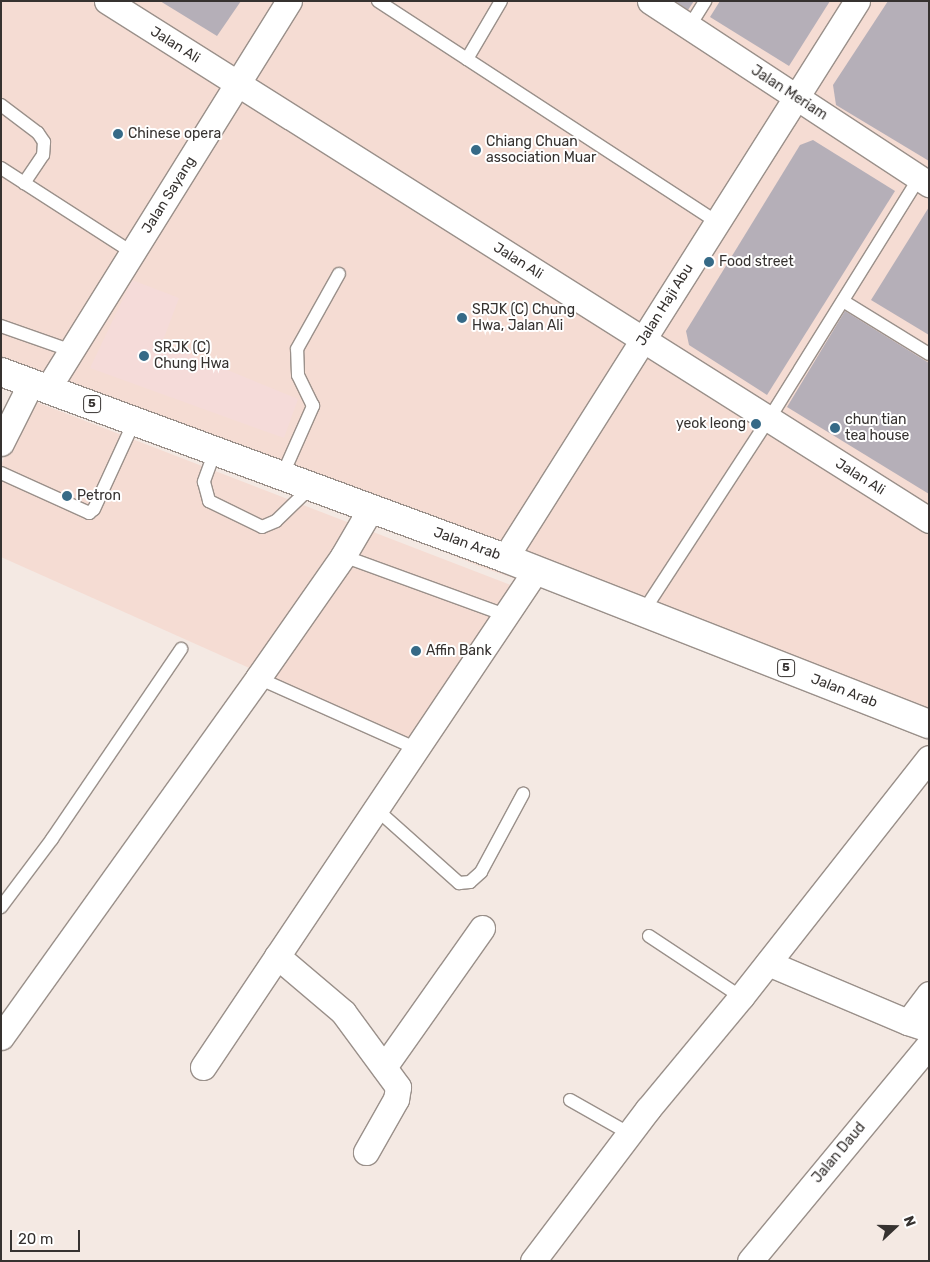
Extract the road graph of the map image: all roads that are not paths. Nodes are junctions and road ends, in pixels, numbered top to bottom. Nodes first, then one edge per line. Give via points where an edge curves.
1 (107, 1) edge
2 (289, 1) edge
3 (378, 1) edge
4 (501, 1) edge
5 (650, 1) edge
6 (705, 1) edge
7 (857, 1) edge
8 (689, 27) junction
9 (467, 59) junction
10 (238, 84) junction
11 (796, 97) junction
12 (1, 105) edge
13 (1, 168) edge
14 (924, 181) edge
15 (24, 183) junction
16 (717, 222) junction
17 (133, 253) junction
18 (339, 274) dead end
19 (843, 301) junction
20 (1, 326) edge
21 (643, 339) junction
22 (72, 351) junction
23 (929, 354) edge
24 (1, 372) edge
25 (40, 386) junction
26 (769, 419) junction
27 (135, 420) junction
28 (1, 443) edge
29 (215, 451) junction
30 (1, 473) edge
31 (282, 476) junction
32 (311, 487) junction
33 (371, 508) junction
34 (929, 520) edge
35 (343, 556) junction
36 (504, 558) junction
37 (536, 570) junction
38 (643, 612) junction
39 (505, 615) junction
40 (181, 649) dead end
41 (258, 678) junction
42 (929, 724) edge
43 (415, 748) junction
44 (929, 758) edge
45 (523, 794) dead end
46 (375, 808) junction
47 (1, 907) edge
48 (482, 928) dead end
49 (649, 936) dead end
50 (277, 956) junction
51 (768, 963) junction
52 (929, 994) edge
53 (741, 997) junction
54 (918, 1026) edge
55 (1, 1037) edge
56 (929, 1045) edge
57 (203, 1067) dead end
58 (384, 1067) junction
59 (570, 1100) dead end
60 (630, 1134) junction
61 (366, 1152) dead end
62 (533, 1261) edge
63 (750, 1261) edge

1 - 10 street, Jalan Ali
2 - 10 street, Jalan Sayang
3 - 9 lane
4 - 9 lane
5 - 8 street, Jalan Meriam
6 - 8 lane
7 - 11 street, Jalan Haji Abu
8 - 11 street, Jalan Meriam
9 - 16 lane
10 - 17 street, Jalan Sayang
10 - 21 street, Jalan Ali
11 - 14 street, Jalan Meriam
11 - 16 street, Jalan Haji Abu
12 - 15 lane via 38,133 44,142 43,155
13 - 15 lane
14 - 19 lane
15 - 17 lane
16 - 21 street, Jalan Haji Abu
17 - 22 street, Jalan Sayang
18 - 31 lane via 297,349 298,375 313,406
19 - 23 lane
19 - 26 lane
20 - 22 lane
21 - 26 street, Jalan Ali
21 - 36 street, Jalan Haji Abu
22 - 25 street, Jalan Sayang
24 - 25 main road, Jalan Arab / 5
25 - 27 main road, Jalan Arab / 5
25 - 28 street, Jalan Sayang
26 - 34 street, Jalan Ali
26 - 38 lane
27 - 29 main road, Jalan Arab / 5
27 - 30 lane via 94,509 89,513
29 - 31 main road, Jalan Arab / 5
29 - 32 lane via 204,482 208,501 262,527 276,521
31 - 32 main road, Jalan Arab / 5
32 - 33 main road, Jalan Arab / 5
33 - 35 street
33 - 36 main road, Jalan Arab / 5
35 - 39 lane
35 - 41 street
36 - 37 main road, Jalan Arab / 5
37 - 38 main road, Jalan Arab / 5
37 - 39 street
38 - 42 main road, Jalan Arab / 5
39 - 43 street
40 - 47 lane via 52,839
41 - 43 lane
41 - 55 street
43 - 46 street
44 - 51 street
45 - 46 lane via 481,872 470,882 459,883
46 - 50 street
48 - 58 street
49 - 53 lane
50 - 57 street
50 - 58 street via 343,1012
51 - 53 street
51 - 54 street
52 - 54 street
53 - 60 street
56 - 63 street, Jalan Daud
58 - 61 street via 398,1087 396,1099
59 - 60 lane
60 - 62 street

